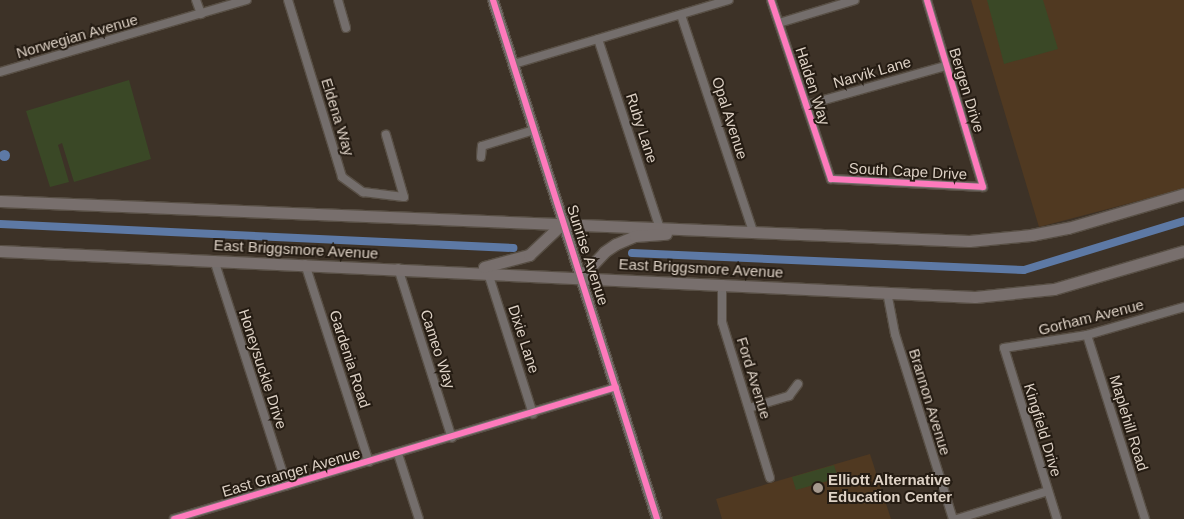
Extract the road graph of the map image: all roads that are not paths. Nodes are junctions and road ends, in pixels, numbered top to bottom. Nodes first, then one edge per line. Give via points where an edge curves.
1 (196, 0) edge
2 (247, 0) edge
3 (288, 0) edge
4 (338, 0) edge
5 (493, 0) edge
6 (729, 0) edge
7 (772, 0) edge
8 (855, 0) edge
9 (927, 0) edge
10 (201, 14) junction
11 (681, 15) junction
12 (779, 23) junction
13 (346, 28) dead end
14 (598, 39) junction
15 (514, 64) junction
16 (946, 66) junction
17 (0, 72) edge
18 (806, 104) junction
19 (534, 130) junction
20 (386, 135) dead end
21 (481, 157) dead end
22 (831, 179) joint
23 (983, 187) joint
24 (1184, 194) edge
25 (0, 200) edge
26 (564, 222) junction
27 (659, 226) junction
28 (709, 228) junction
29 (752, 231) junction
30 (0, 251) edge
31 (1184, 251) edge
32 (214, 260) junction
33 (305, 264) junction
34 (398, 268) junction
35 (445, 271) junction
36 (488, 273) junction
37 (581, 277) junction
38 (722, 284) junction
39 (887, 292) junction
40 (1184, 307) edge
41 (1087, 335) junction
42 (1004, 348) joint
43 (798, 384) dead end
44 (616, 387) junction
45 (749, 408) junction
46 (533, 414) junction
47 (452, 438) junction
48 (398, 454) junction
49 (369, 462) junction
50 (770, 478) dead end
51 (286, 486) junction
52 (1048, 491) junction
53 (174, 519) edge
54 (419, 519) edge
55 (657, 519) edge
56 (955, 519) edge
57 (1057, 519) edge
58 (1145, 519) edge

1 - 10 street
2 - 10 street, Norwegian Avenue
3 - 20 street, Eldena Way via 342,177 363,192 404,197
4 - 13 street
5 - 15 street, Sunrise Avenue
6 - 11 street
7 - 12 street, Halden Way
8 - 12 street
9 - 16 street, Bergen Drive
10 - 17 street, Norwegian Avenue
11 - 14 street
11 - 29 street, Opal Avenue
12 - 18 street, Halden Way
14 - 15 street
14 - 27 street, Ruby Lane
15 - 19 street, Sunrise Avenue
16 - 18 street, Narvik Lane
16 - 23 street, Bergen Drive
18 - 22 street, Halden Way
19 - 21 street via 482,146
19 - 26 street, Sunrise Avenue
22 - 23 street, South Cape Drive
24 - 29 main road via 1068,228 992,240
25 - 26 main road
26 - 27 main road
26 - 35 main road via 528,255 491,267 462,267
26 - 37 street, Sunrise Avenue
27 - 28 main road
28 - 29 main road
28 - 37 main road via 689,236 655,233 635,236 604,252
30 - 32 main road, East Briggsmore Avenue
31 - 39 main road, East Briggsmore Avenue via 1080,283 1028,294 975,296
32 - 33 main road, East Briggsmore Avenue
32 - 51 street, Honeysuckle Drive
33 - 34 main road, East Briggsmore Avenue
33 - 49 street, Gardenia Road
34 - 35 main road, East Briggsmore Avenue
34 - 47 street, Cameo Way
35 - 36 main road, East Briggsmore Avenue
36 - 37 main road, East Briggsmore Avenue
36 - 46 street, Dixie Lane
37 - 38 main road, East Briggsmore Avenue
37 - 44 street, Sunrise Avenue
38 - 39 main road, East Briggsmore Avenue
38 - 45 street, Ford Avenue via 722,322
39 - 56 street, Brannon Avenue via 895,334
40 - 41 street, Gorham Avenue
41 - 42 street, Gorham Avenue
41 - 58 street, Maplehill Road
42 - 52 street, Kingfield Drive
43 - 45 street via 789,396
44 - 46 street, East Granger Avenue
44 - 55 street, Sunrise Avenue
45 - 50 street, Ford Avenue
46 - 47 street, East Granger Avenue
47 - 48 street, East Granger Avenue
48 - 49 street, East Granger Avenue
48 - 54 street
49 - 51 street, East Granger Avenue
51 - 53 street, East Granger Avenue
52 - 56 street
52 - 57 street, Kingfield Drive

